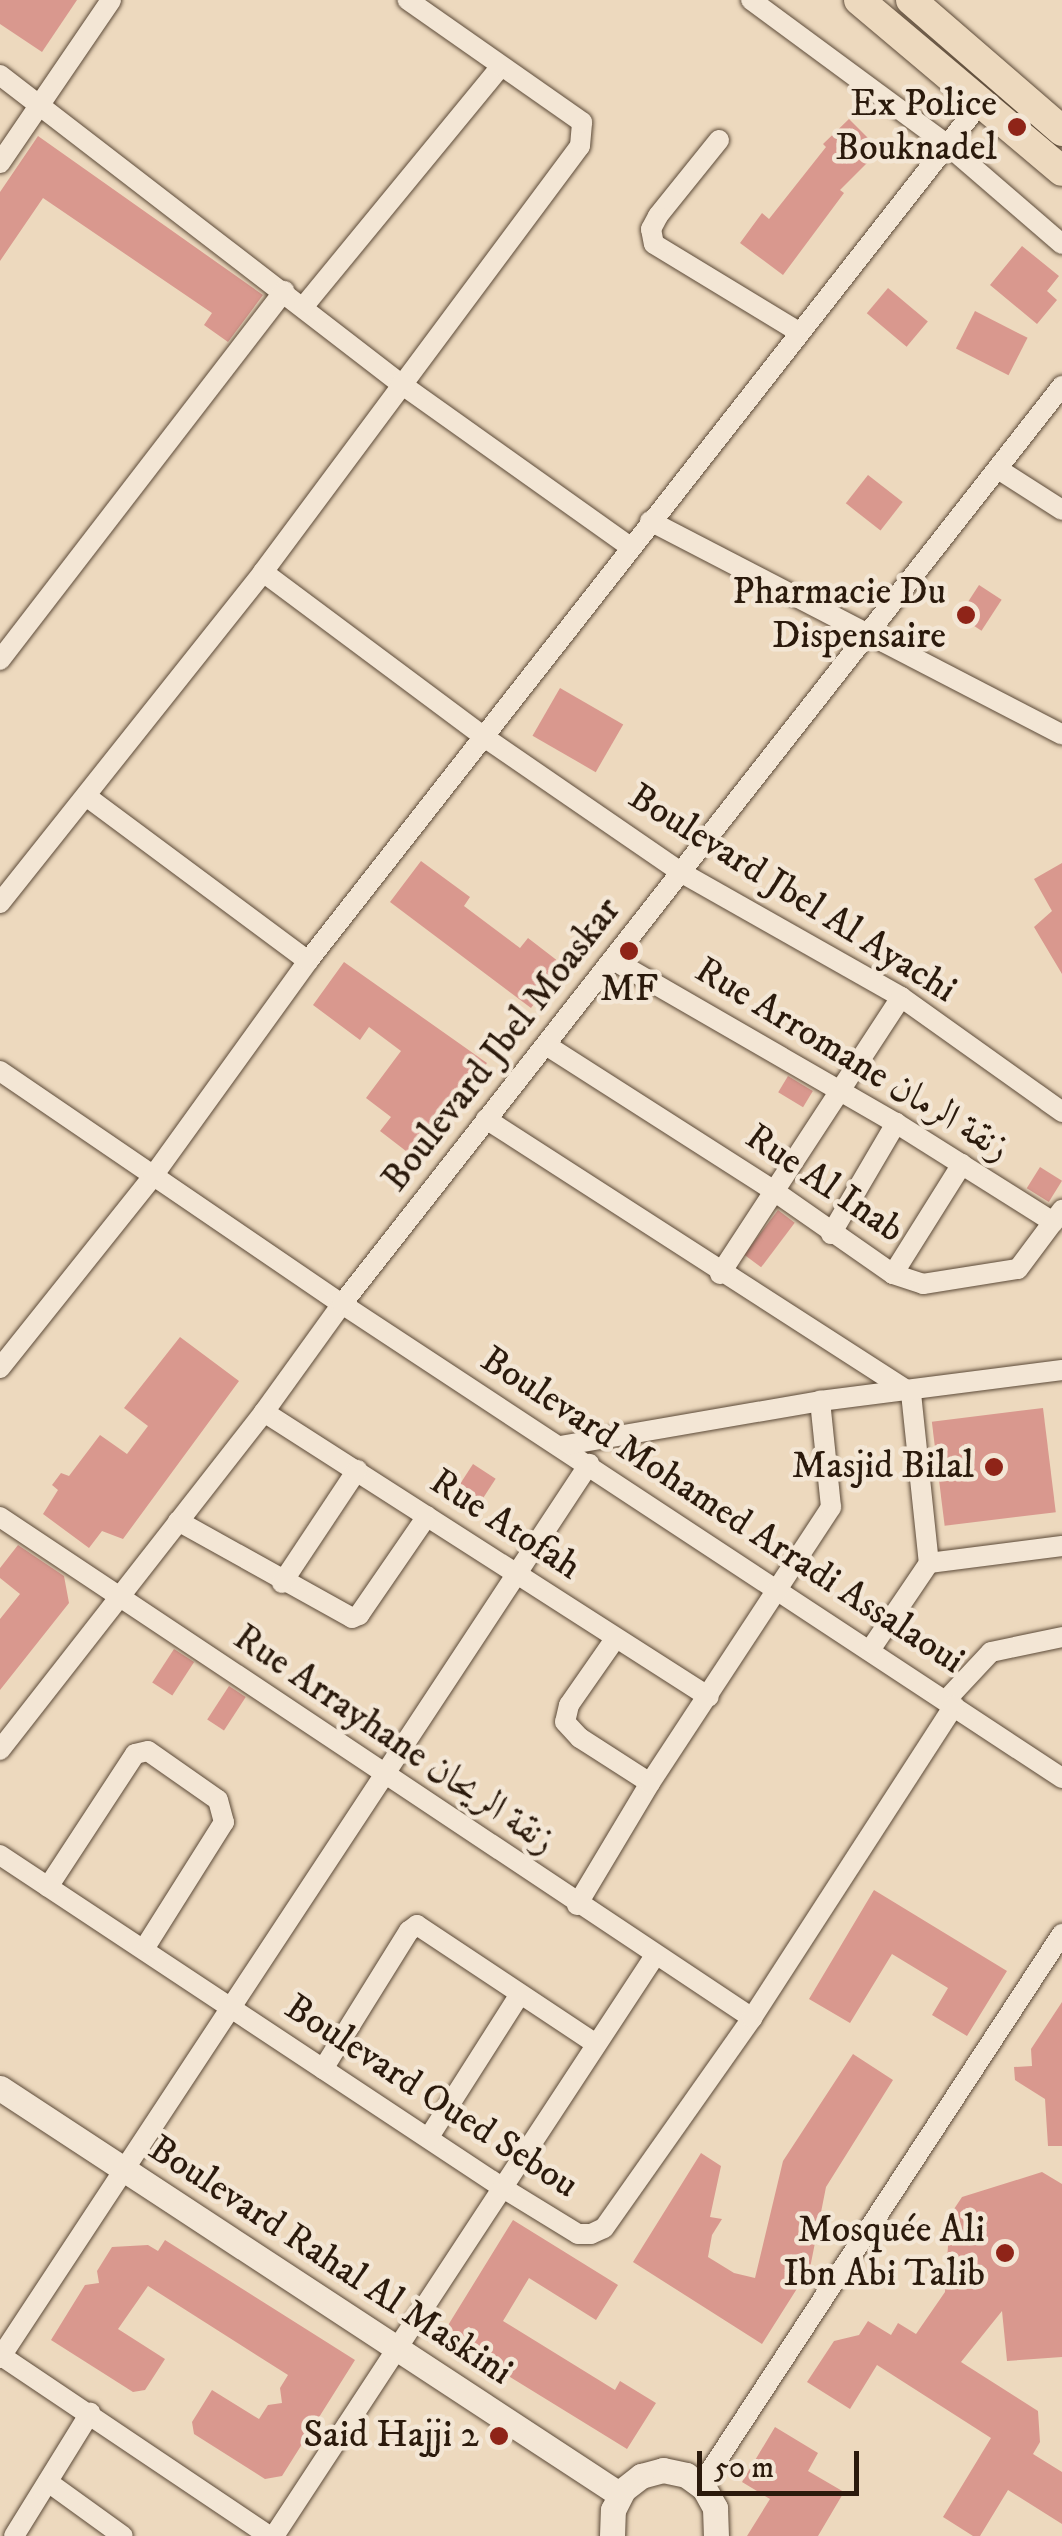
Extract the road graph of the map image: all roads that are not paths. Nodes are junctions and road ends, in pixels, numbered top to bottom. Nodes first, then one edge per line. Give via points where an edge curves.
1 (111, 0) edge
2 (408, 0) edge
3 (752, 0) edge
4 (859, 0) edge
5 (910, 0) edge
6 (500, 67) junction
7 (0, 75) edge
8 (981, 102) junction
9 (41, 105) junction
10 (1062, 131) edge
11 (719, 140) dead end
12 (946, 144) junction
13 (0, 162) edge
14 (1062, 171) edge
15 (1062, 244) edge
16 (284, 291) junction
17 (304, 306) junction
18 (799, 332) junction
19 (401, 384) junction
20 (1062, 386) edge
21 (998, 468) junction
22 (1062, 510) edge
23 (650, 522) junction
24 (630, 547) junction
25 (263, 572) junction
26 (868, 636) junction
27 (0, 660) edge
28 (1062, 735) edge
29 (484, 737) junction
30 (86, 796) junction
31 (682, 873) junction
32 (0, 903) edge
33 (308, 961) junction
34 (615, 961) junction
35 (901, 997) junction
36 (546, 1045) junction
37 (0, 1072) edge
38 (837, 1090) junction
39 (1062, 1112) edge
40 (486, 1119) junction
41 (896, 1124) junction
42 (962, 1164) junction
43 (153, 1176) junction
44 (774, 1191) junction
45 (1058, 1216) edge
46 (831, 1234) junction
47 (720, 1274) junction
48 (892, 1274) junction
49 (342, 1304) junction
50 (0, 1368) edge
51 (1062, 1370) edge
52 (911, 1393) junction
53 (820, 1401) junction
54 (264, 1412) junction
55 (560, 1446) junction
56 (588, 1464) junction
57 (357, 1470) junction
58 (0, 1516) edge
59 (427, 1516) junction
60 (178, 1521) junction
61 (1062, 1546) edge
62 (930, 1563) junction
63 (513, 1574) junction
64 (282, 1582) junction
65 (778, 1590) junction
66 (118, 1598) junction
67 (615, 1638) junction
68 (1062, 1638) edge
69 (870, 1650) junction
70 (709, 1697) junction
71 (950, 1703) junction
72 (0, 1750) edge
73 (381, 1774) junction
74 (1062, 1778) edge
75 (650, 1784) junction
76 (0, 1854) edge
77 (48, 1886) junction
78 (577, 1905) junction
79 (1062, 1934) edge
80 (144, 1949) junction
81 (654, 1956) junction
82 (520, 1994) junction
83 (232, 2010) junction
84 (752, 2018) junction
85 (596, 2044) junction
86 (323, 2069) junction
87 (0, 2088) edge
88 (429, 2137) junction
89 (122, 2170) junction
90 (503, 2188) junction
91 (398, 2350) junction
92 (0, 2356) edge
93 (90, 2413) junction
94 (48, 2482) junction
95 (701, 2485) junction
96 (620, 2494) junction
97 (14, 2536) edge
98 (123, 2536) edge
99 (272, 2536) edge
100 (612, 2536) edge
101 (716, 2536) edge

1 - 9 street
2 - 6 street
3 - 12 street
4 - 8 main road
5 - 10 main road
6 - 17 street
6 - 19 street via 582,122 584,138
7 - 9 street
8 - 12 street
8 - 14 main road
9 - 13 street
9 - 16 street
11 - 18 street via 658,216 651,229 654,244
12 - 15 street
12 - 18 street
16 - 17 street
16 - 27 street
17 - 19 street
18 - 23 street
19 - 24 street
19 - 25 street
20 - 21 street, Boulevard Jbel Moaskar
21 - 22 street
21 - 26 street, Boulevard Jbel Moaskar
23 - 24 street
23 - 26 street
24 - 29 street
25 - 29 street, Boulevard Jbel Al Ayachi
25 - 30 street
26 - 28 street
26 - 31 street, Boulevard Jbel Moaskar
29 - 31 street, Boulevard Jbel Al Ayachi
29 - 33 street
30 - 32 street
30 - 33 street
31 - 34 street, Boulevard Jbel Moaskar
31 - 35 street, Boulevard Jbel Al Ayachi
33 - 43 street
34 - 36 street, Boulevard Jbel Moaskar
34 - 38 street, Rue Arromane زنقة الرمان
35 - 38 street
35 - 39 street, Boulevard Jbel Al Ayachi
36 - 40 street, Boulevard Jbel Moaskar
36 - 44 street, Rue Al Inab
37 - 43 street, Boulevard Mohamed Arradi Assalaoui
38 - 41 street, Rue Arromane زنقة الرمان
38 - 44 street
40 - 47 street
40 - 49 street, Boulevard Jbel Moaskar
41 - 42 street, Rue Arromane زنقة الرمان
41 - 46 street
42 - 45 street, Rue Arromane زنقة الرمان
42 - 48 street
43 - 49 street, Boulevard Mohamed Arradi Assalaoui
43 - 50 street
44 - 46 street, Rue Al Inab
44 - 47 street
45 - 48 street, Rue Al Inab via 1018,1269 923,1284
46 - 48 street, Rue Al Inab
47 - 52 street
49 - 54 street, Boulevard Jbel Moaskar
49 - 55 street, Boulevard Mohamed Arradi Assalaoui
51 - 52 street
52 - 53 street
52 - 62 street
53 - 55 street
53 - 65 street via 832,1507
54 - 57 street, Rue Atofah
54 - 60 street, Boulevard Jbel Moaskar
55 - 56 street, Boulevard Mohamed Arradi Assalaoui
56 - 63 street
56 - 65 street, Boulevard Mohamed Arradi Assalaoui
57 - 59 street, Rue Atofah
57 - 64 street
58 - 66 street, Rue Arrayhane زنقة الريحان
59 - 63 street, Rue Atofah
59 - 64 street via 356,1617 341,1616
60 - 64 street
60 - 66 street, Boulevard Jbel Moaskar
61 - 62 street
62 - 69 street
63 - 67 street, Rue Atofah
63 - 73 street
65 - 69 street, Boulevard Mohamed Arradi Assalaoui
65 - 70 street
66 - 72 street, Boulevard Jbel Moaskar
66 - 73 street, Rue Arrayhane زنقة الريحان
67 - 70 street, Rue Atofah
67 - 75 street via 569,1705 565,1722
68 - 71 street, Boulevard Oued Sebou via 991,1652
69 - 71 street, Boulevard Mohamed Arradi Assalaoui
70 - 75 street
71 - 74 street, Boulevard Mohamed Arradi Assalaoui
71 - 84 street, Boulevard Oued Sebou
73 - 78 street, Rue Arrayhane زنقة الريحان
73 - 83 street
75 - 78 street
76 - 77 street, Boulevard Oued Sebou
77 - 80 street, Boulevard Oued Sebou
77 - 80 street via 135,1754 148,1752 218,1800 224,1812
78 - 81 street, Rue Arrayhane زنقة الريحان
79 - 95 street
80 - 83 street, Boulevard Oued Sebou
81 - 84 street, Rue Arrayhane زنقة الريحان
81 - 85 street
82 - 85 street
82 - 86 street via 413,1926
82 - 88 street
83 - 86 street, Boulevard Oued Sebou
83 - 89 street
84 - 90 street, Boulevard Oued Sebou via 604,2228 578,2234
85 - 90 street
86 - 88 street, Boulevard Oued Sebou
87 - 89 street, Boulevard Rahal Al Maskini
88 - 90 street, Boulevard Oued Sebou
89 - 91 street, Boulevard Rahal Al Maskini
89 - 92 street
90 - 91 street
91 - 96 street, Boulevard Rahal Al Maskini
91 - 99 street
92 - 93 street
93 - 94 street
93 - 99 street
94 - 97 street
94 - 98 street
95 - 96 street via 658,2471 636,2478
95 - 101 street via 715,2508
96 - 100 street

